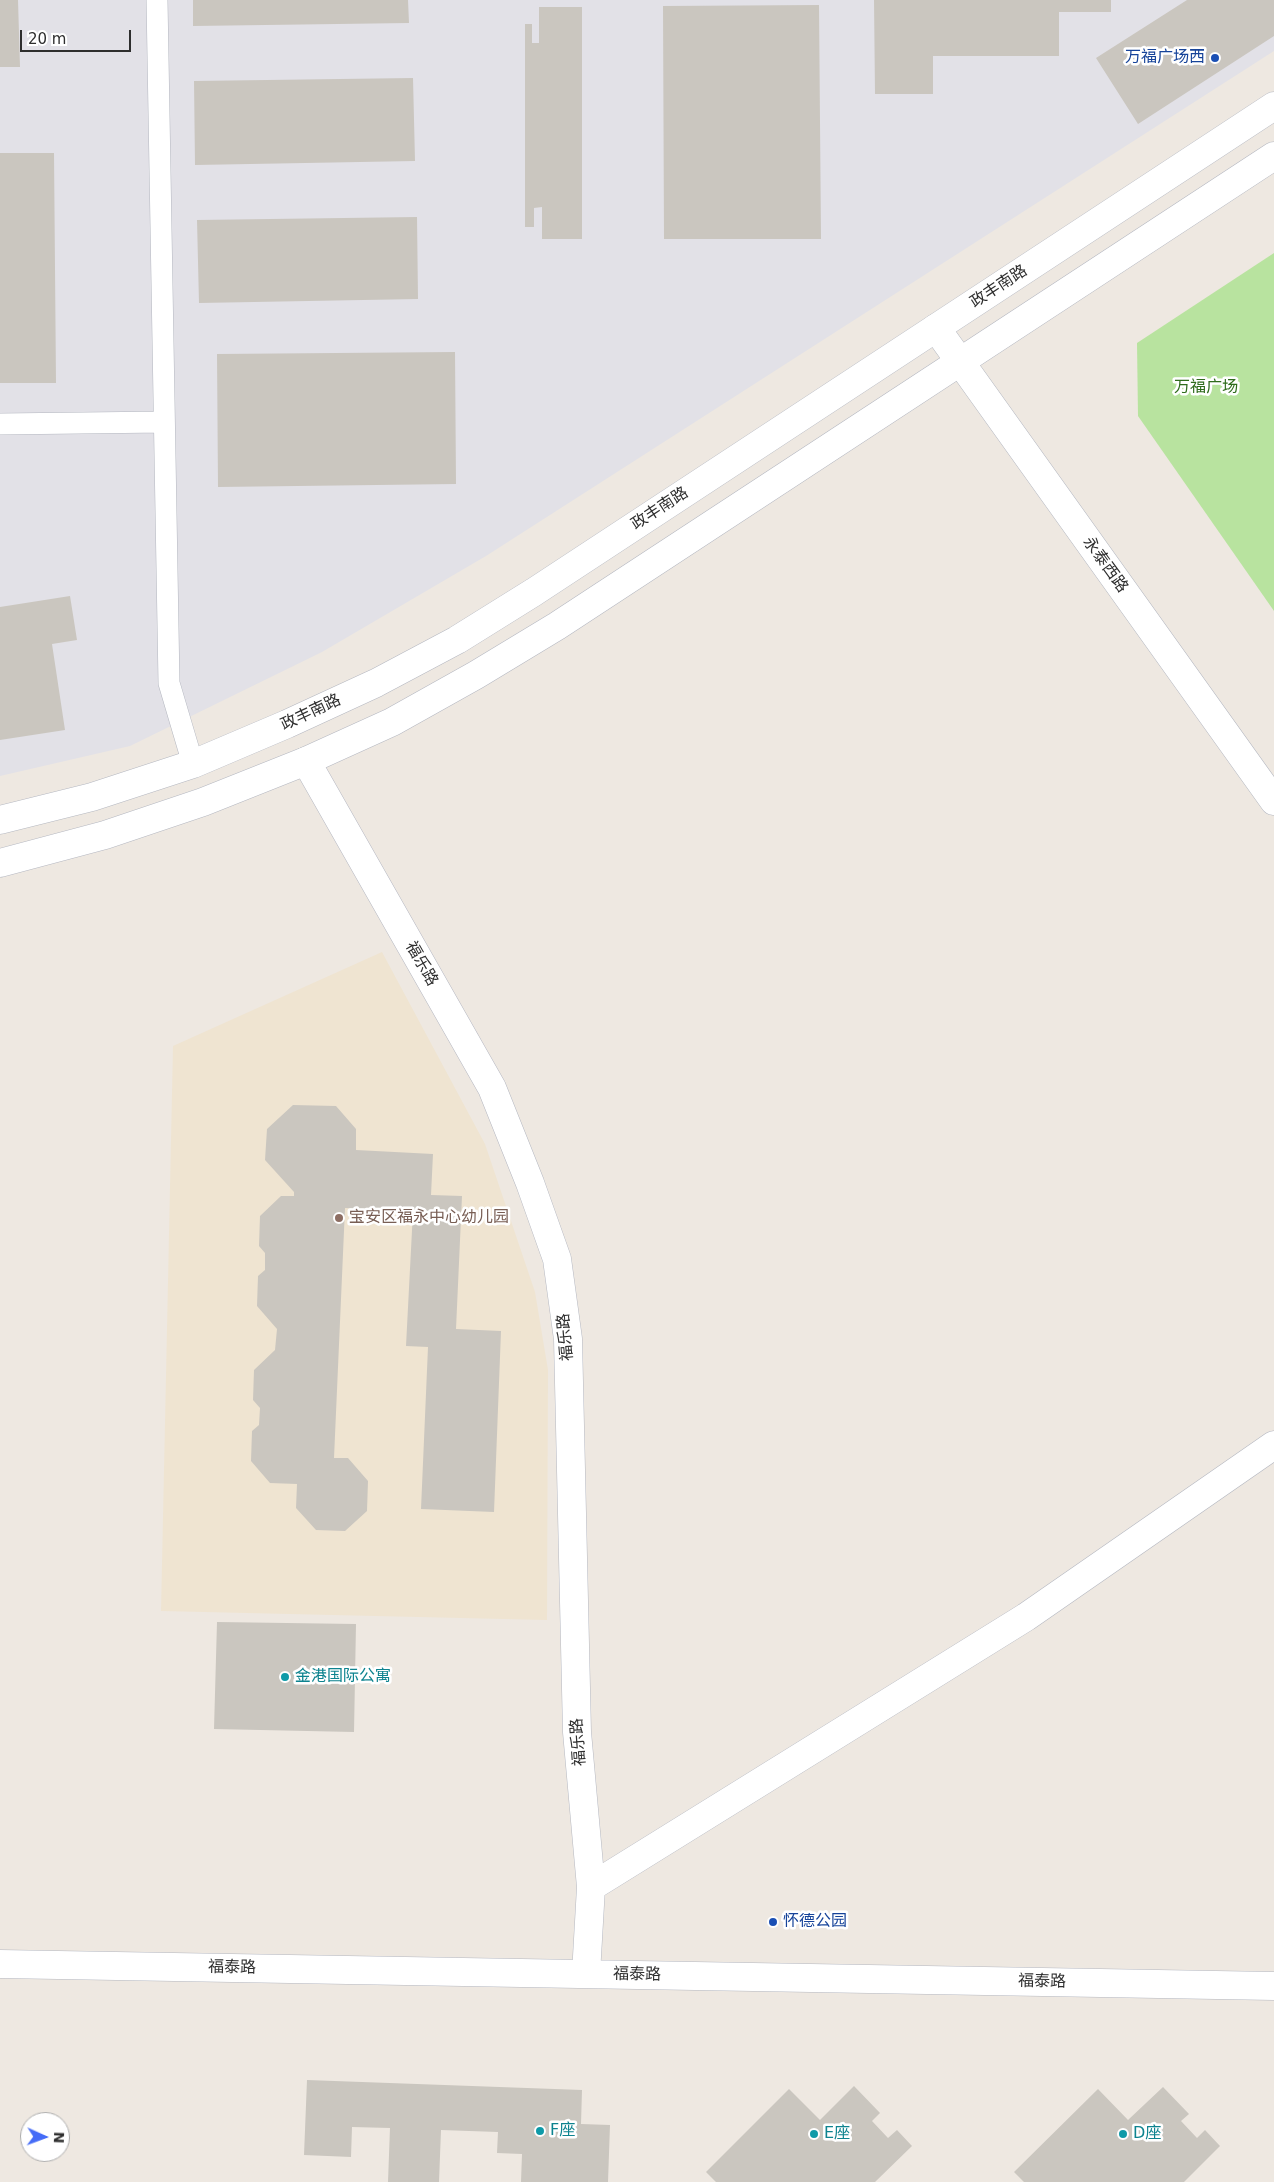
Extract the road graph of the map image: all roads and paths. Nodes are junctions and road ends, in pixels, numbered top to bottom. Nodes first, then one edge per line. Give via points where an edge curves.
1 (157, 0) edge
2 (1274, 106) edge
3 (1274, 156) edge
4 (936, 328) junction
5 (960, 362) junction
6 (164, 422) junction
7 (0, 424) edge
8 (306, 762) junction
9 (193, 764) junction
10 (1274, 801) edge
11 (0, 820) edge
12 (0, 863) edge
13 (1274, 1445) edge
14 (591, 1887) junction
15 (0, 1964) edge
16 (586, 1974) junction
17 (1274, 1986) edge

1 - 6 lane
2 - 4 street, 政丰南路
3 - 5 street
4 - 5 street, 永泰西路
4 - 9 street, 政丰南路 via 456,640 376,683
5 - 8 street via 476,676 392,722
5 - 10 street, 永泰西路
6 - 7 lane
6 - 9 lane via 169,683
8 - 12 street via 203,802 104,835
8 - 14 street, 福乐路 via 492,1088 557,1259 568,1339 577,1732
9 - 11 street, 政丰南路 via 92,797
13 - 14 street via 1026,1617
14 - 16 street, 福乐路
15 - 16 street, 福泰路
16 - 17 street, 福泰路

